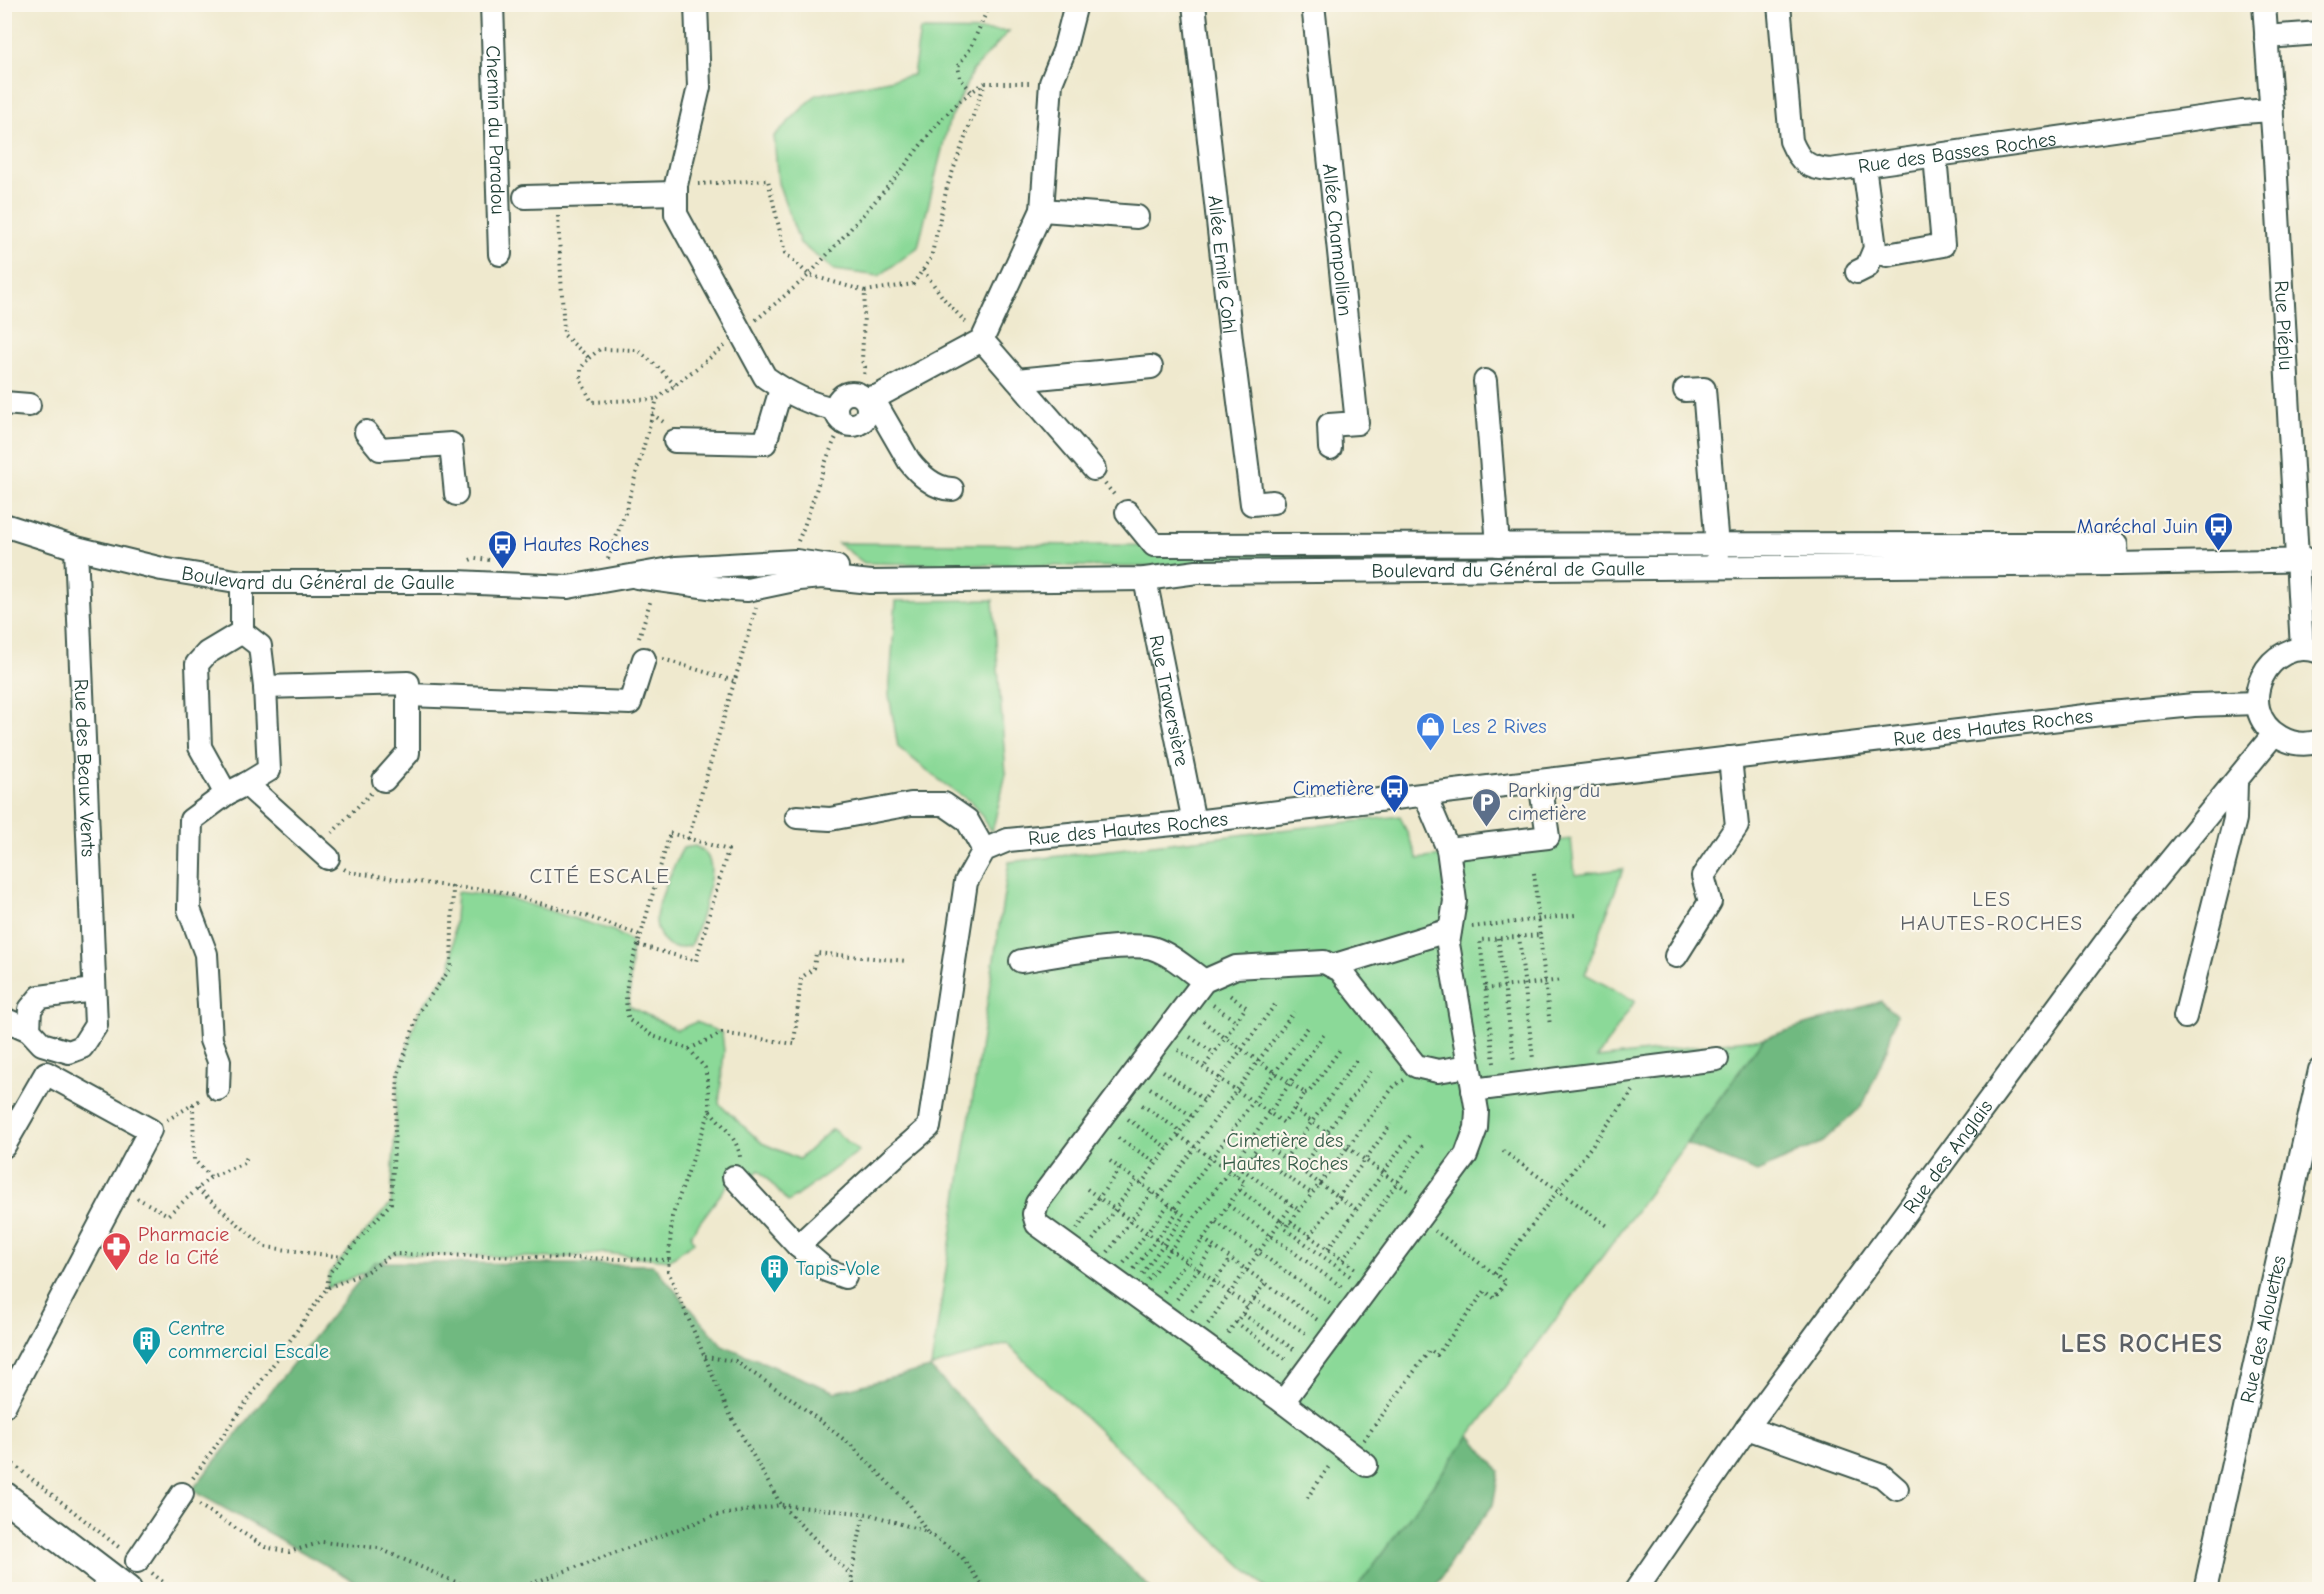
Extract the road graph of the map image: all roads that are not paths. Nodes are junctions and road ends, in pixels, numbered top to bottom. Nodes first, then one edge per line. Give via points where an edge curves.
1 (492, 4) edge
2 (696, 4) edge
3 (1076, 4) edge
4 (1178, 4) edge
5 (1194, 4) edge
6 (1313, 4) edge
7 (1779, 4) edge
8 (2264, 4) edge
9 (2319, 33) edge
10 (2266, 37) junction
11 (2271, 110) junction
12 (1935, 156) junction
13 (1864, 166) junction
14 (676, 189) junction
15 (525, 197) dead end
16 (1042, 210) junction
17 (1137, 217) dead end
18 (500, 254) dead end
19 (1887, 255) dead end
20 (1857, 272) dead end
21 (982, 340) junction
22 (1222, 355) dead end
23 (1151, 367) dead end
24 (1017, 380) junction
25 (1485, 381) dead end
26 (781, 389) junction
27 (1685, 390) dead end
28 (4, 403) edge
29 (29, 405) dead end
30 (854, 405) junction
31 (366, 432) dead end
32 (675, 441) dead end
33 (1330, 448) dead end
34 (1094, 469) road end
35 (952, 489) dead end
36 (456, 494) dead end
37 (1273, 502) dead end
38 (1127, 512) road end
39 (4, 525) edge
40 (1498, 545) junction
41 (1591, 545) junction
42 (76, 548) junction
43 (1718, 555) junction
44 (2309, 560) edge
45 (1592, 569) junction
46 (1145, 579) junction
47 (900, 580) junction
48 (242, 582) junction
49 (645, 583) junction
50 (242, 632) junction
51 (2311, 650) edge
52 (644, 659) road end
53 (266, 687) junction
54 (408, 695) junction
55 (2257, 703) junction
56 (2274, 734) junction
57 (2319, 741) edge
58 (1730, 758) junction
59 (384, 780) road end
60 (1540, 781) junction
61 (2236, 782) junction
62 (236, 789) junction
63 (1425, 795) junction
64 (797, 817) dead end
65 (1194, 822) junction
66 (1448, 849) junction
67 (984, 850) junction
68 (322, 853) road end
69 (1450, 930) junction
70 (1676, 956) dead end
71 (1022, 961) dead end
72 (1332, 966) junction
73 (1213, 985) junction
74 (93, 990) junction
75 (2185, 1017) dead end
76 (4, 1019) edge
77 (29, 1030) junction
78 (1717, 1059) dead end
79 (1469, 1066) junction
80 (2319, 1070) edge
81 (218, 1089) road end
82 (1473, 1090) junction
83 (4, 1146) edge
84 (734, 1177) road end
85 (798, 1246) junction
86 (845, 1277) dead end
87 (1283, 1402) junction
88 (4, 1407) edge
89 (1747, 1428) junction
90 (1354, 1456) road end
91 (1897, 1489) dead end
92 (182, 1494) road end
93 (4, 1496) edge
94 (137, 1561) road end
95 (127, 1590) edge
96 (1636, 1590) edge
97 (2205, 1590) edge

1 - 18 street, Chemin du Paradou
2 - 14 street via 699,87
3 - 16 street via 1051,83
4 - 22 street
5 - 37 street, Allée Emile Cohl via 1252,504
6 - 33 street, Allée Champollion via 1357,423 1329,425
7 - 13 street, Rue des Basses Roches via 1791,141 1797,155 1812,168
8 - 10 street, Rue Piéplu
9 - 10 street
10 - 11 street, Rue Piéplu
11 - 12 street, Rue des Basses Roches
11 - 44 street, Rue Piéplu
12 - 13 street, Rue des Basses Roches
12 - 19 street via 1943,245
13 - 20 street via 1875,248 1867,267
14 - 15 street
14 - 26 street via 676,214 765,377
16 - 17 street
16 - 21 street
21 - 24 street
21 - 30 street
23 - 24 street
24 - 34 street
25 - 40 street
26 - 30 street via 811,403
26 - 32 street via 765,443
27 - 43 street via 1704,389
28 - 29 street
30 - 35 street via 924,477
31 - 36 street via 380,448 451,444
38 - 40 street, Boulevard du Général de Gaulle via 1154,544
39 - 42 street, Boulevard du Général de Gaulle
40 - 41 street, Boulevard du Général de Gaulle
41 - 43 street, Boulevard du Général de Gaulle
41 - 45 street
42 - 48 street, Boulevard du Général de Gaulle via 162,569
42 - 74 street, Rue des Beaux Vents
43 - 44 street, Boulevard du Général de Gaulle via 1908,555 2117,564
43 - 45 street, Boulevard du Général de Gaulle
44 - 51 street, Rue Piéplu
45 - 46 street, Boulevard du Général de Gaulle via 1197,572
46 - 47 street, Boulevard du Général de Gaulle
46 - 65 street, Rue Traversière
47 - 49 street, Boulevard du Général de Gaulle via 871,582 822,577 747,590
47 - 49 street, Boulevard du Général de Gaulle via 796,561 676,568
48 - 49 street, Boulevard du Général de Gaulle via 456,582 567,587
48 - 50 street
50 - 53 street via 260,646
50 - 62 street via 207,653 197,664 200,747
51 - 55 street via 2289,651 2267,666 2260,677
52 - 54 street via 630,703
53 - 54 street via 408,683
53 - 62 street via 268,770
54 - 59 street via 408,753
55 - 56 street via 2260,715
55 - 58 street, Rue des Hautes Roches via 2101,714
56 - 57 street via 2302,744
56 - 61 street, Rue des Anglais
58 - 60 street, Rue des Hautes Roches
58 - 70 street via 1737,826 1703,876 1710,902
60 - 63 street, Rue des Hautes Roches
60 - 66 street via 1548,837
61 - 75 street via 2235,819
61 - 89 street, Rue des Anglais via 2125,916
62 - 68 street
62 - 81 street via 191,820 189,909 206,954 212,1040 219,1061
63 - 65 street, Rue des Hautes Roches
63 - 66 street
64 - 67 street via 830,819 911,804 944,804 967,820
65 - 67 street, Rue des Hautes Roches via 1008,840
66 - 69 street via 1455,901
67 - 85 street via 966,882 929,1127
69 - 72 street
69 - 79 street via 1448,944
71 - 73 street via 1126,946 1150,948
72 - 73 street via 1324,962 1236,967
72 - 79 street via 1340,970 1416,1066 1438,1071
73 - 87 street via 1160,1038 1037,1203 1034,1214 1036,1224 1101,1257
74 - 77 street via 40,997 30,1009
74 - 77 street, Rue des Beaux Vents via 96,1025 82,1047 69,1052 42,1044
76 - 77 street, Rue des Beaux Vents
78 - 82 street
79 - 82 street
80 - 97 street, Rue des Alouettes
82 - 87 street via 1476,1128 1467,1155 1365,1281
83 - 88 street via 46,1073 150,1130
84 - 85 street
85 - 86 street via 826,1270
87 - 90 street
89 - 91 street via 1882,1476
89 - 96 street, Rue des Anglais
92 - 94 street
93 - 95 main road

